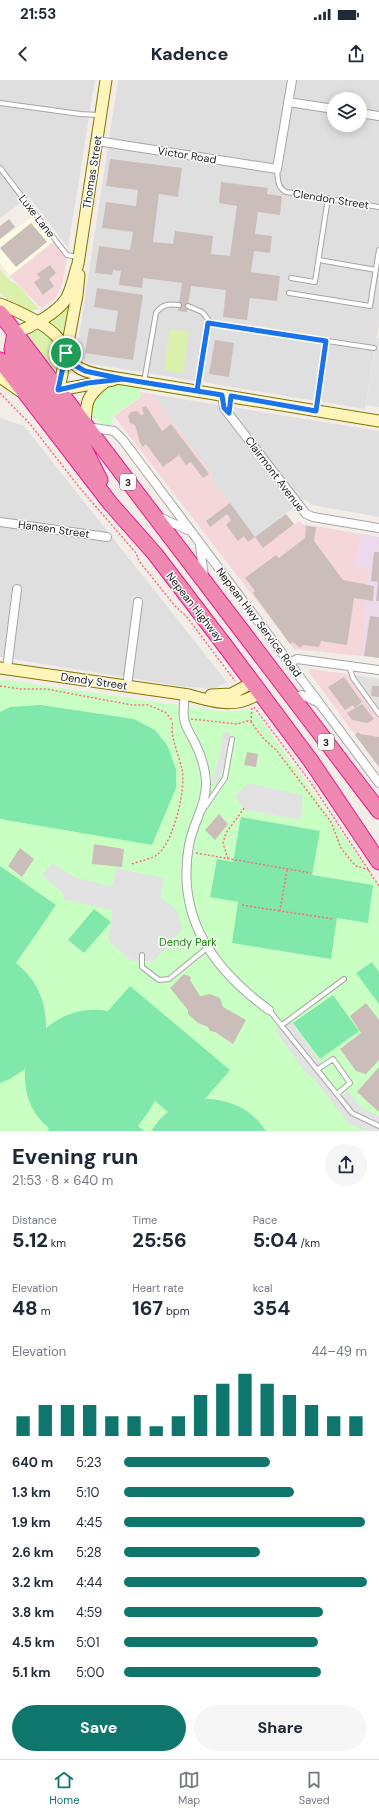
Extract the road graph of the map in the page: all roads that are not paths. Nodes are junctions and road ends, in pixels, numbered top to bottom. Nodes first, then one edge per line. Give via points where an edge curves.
1 (106, 80) edge
2 (292, 80) edge
3 (288, 102) junction
4 (0, 103) edge
5 (327, 108) edge
6 (367, 114) edge
7 (101, 115) junction
8 (379, 116) edge
9 (97, 141) junction
10 (0, 168) edge
11 (278, 169) junction
12 (328, 198) junction
13 (379, 207) edge
14 (379, 250) edge
15 (318, 260) junction
16 (79, 261) junction
17 (376, 270) junction
18 (291, 278) dead end
19 (289, 293) dead end
20 (0, 304) edge
21 (179, 305) dead end
22 (188, 306) dead end
23 (0, 313) edge
24 (37, 323) junction
25 (208, 323) junction
26 (15, 333) junction
27 (0, 338) edge
28 (326, 341) junction
29 (374, 348) dead end
30 (66, 353) junction
31 (0, 360) edge
32 (0, 377) edge
33 (123, 379) junction
34 (107, 380) junction
35 (144, 382) junction
36 (58, 390) junction
37 (197, 391) junction
38 (42, 393) junction
39 (26, 396) junction
40 (226, 396) junction
41 (316, 411) junction
42 (379, 421) edge
43 (81, 429) junction
44 (108, 501) junction
45 (152, 514) junction
46 (0, 522) edge
47 (379, 528) edge
48 (107, 537) dead end
49 (196, 537) junction
50 (205, 583) junction
51 (17, 589) dead end
52 (138, 602) dead end
53 (238, 627) junction
54 (226, 647) junction
55 (290, 662) junction
56 (349, 666) junction
57 (4, 668) edge
58 (379, 670) edge
59 (273, 673) junction
60 (127, 686) junction
61 (256, 688) junction
62 (187, 694) junction
63 (292, 698) junction
64 (321, 704) junction
65 (379, 714) edge
66 (287, 730) junction
67 (232, 739) dead end
68 (379, 783) edge
69 (379, 811) edge
70 (199, 817) junction
71 (373, 867) edge
72 (207, 948) junction
73 (142, 955) dead end
74 (344, 979) dead end
75 (269, 1010) joint
76 (282, 1025) junction
77 (318, 1069) junction
78 (338, 1093) junction
79 (379, 1126) edge

1 - 7 street, Thomas Street
2 - 3 street
3 - 5 street
3 - 11 street
4 - 7 lane
6 - 8 street
7 - 9 street, Thomas Street
9 - 11 street, Victor Road
9 - 16 street, Thomas Street
10 - 16 lane, Luxe Lane via 67,255
11 - 12 lane, Clendon Street via 279,186 283,191
12 - 13 lane, Clendon Street
12 - 15 lane
14 - 17 lane
15 - 17 lane
15 - 18 lane via 315,282
16 - 24 street, Thomas Street via 64,301
16 - 30 street, Thomas Street via 77,295
17 - 19 lane via 370,306
20 - 24 street
21 - 35 lane via 168,304 159,308 156,313
22 - 25 lane via 206,314
23 - 26 highway, Nepean Highway / 3
24 - 26 street, Thomas Street
24 - 30 street via 54,334
25 - 28 lane
25 - 37 lane
26 - 27 highway
26 - 36 highway, Nepean Highway / 3
26 - 38 highway via 13,353
28 - 29 lane
28 - 41 lane
30 - 33 street via 81,370
30 - 36 street, Thomas Street
31 - 39 highway, Nepean Highway / 3
32 - 39 street
33 - 34 street
33 - 35 street
34 - 36 street
34 - 43 street via 89,396
35 - 37 street
36 - 38 highway
36 - 43 highway, Nepean Highway / 3
37 - 40 street
38 - 39 highway
38 - 43 highway
39 - 44 highway, Nepean Highway / 3
40 - 41 street
40 - 47 street, Clairmont Avenue via 229,413 306,514
41 - 42 street
43 - 44 highway
43 - 45 highway, Nepean Highway / 3
43 - 49 street, Nepean Hwy Service Road via 112,431 118,434
44 - 54 highway, Nepean Highway / 3 via 155,554
45 - 49 street, Nepean Hwy Service Road via 180,525
45 - 50 highway, Nepean Highway / 3
46 - 48 street, Hansen Street
49 - 50 street, Nepean Hwy Service Road via 202,555
49 - 55 street, Nepean Hwy Service Road
50 - 53 highway, Nepean Highway / 3
51 - 57 street
52 - 60 street
53 - 54 highway via 234,639
53 - 59 highway, Nepean Highway / 3
54 - 61 highway, Nepean Highway / 3
55 - 56 street via 297,659
55 - 64 street, Nepean Hwy Service Road
56 - 58 street
56 - 65 lane via 353,678
57 - 60 street, Dendy Street
59 - 61 highway
59 - 63 highway, Nepean Highway / 3
60 - 62 street, Dendy Street
61 - 62 street, Dendy Street via 246,700 230,703
61 - 66 highway, Nepean Highway / 3
62 - 70 street via 184,719 201,755 205,772 204,802
63 - 64 street, Nepean Hwy Service Road via 297,695 305,696
63 - 66 highway via 286,702 284,710
63 - 69 highway, Nepean Highway / 3
64 - 68 street, Nepean Hwy Service Road
66 - 71 highway, Nepean Highway / 3 via 311,761
67 - 70 lane via 225,778
70 - 72 street via 188,852 187,879 191,908
72 - 73 lane via 169,979 159,980 142,967
72 - 75 street via 233,980
74 - 76 lane
75 - 76 lane
76 - 77 lane
77 - 78 lane
77 - 78 lane via 333,1059 350,1083
78 - 79 lane via 352,1113

